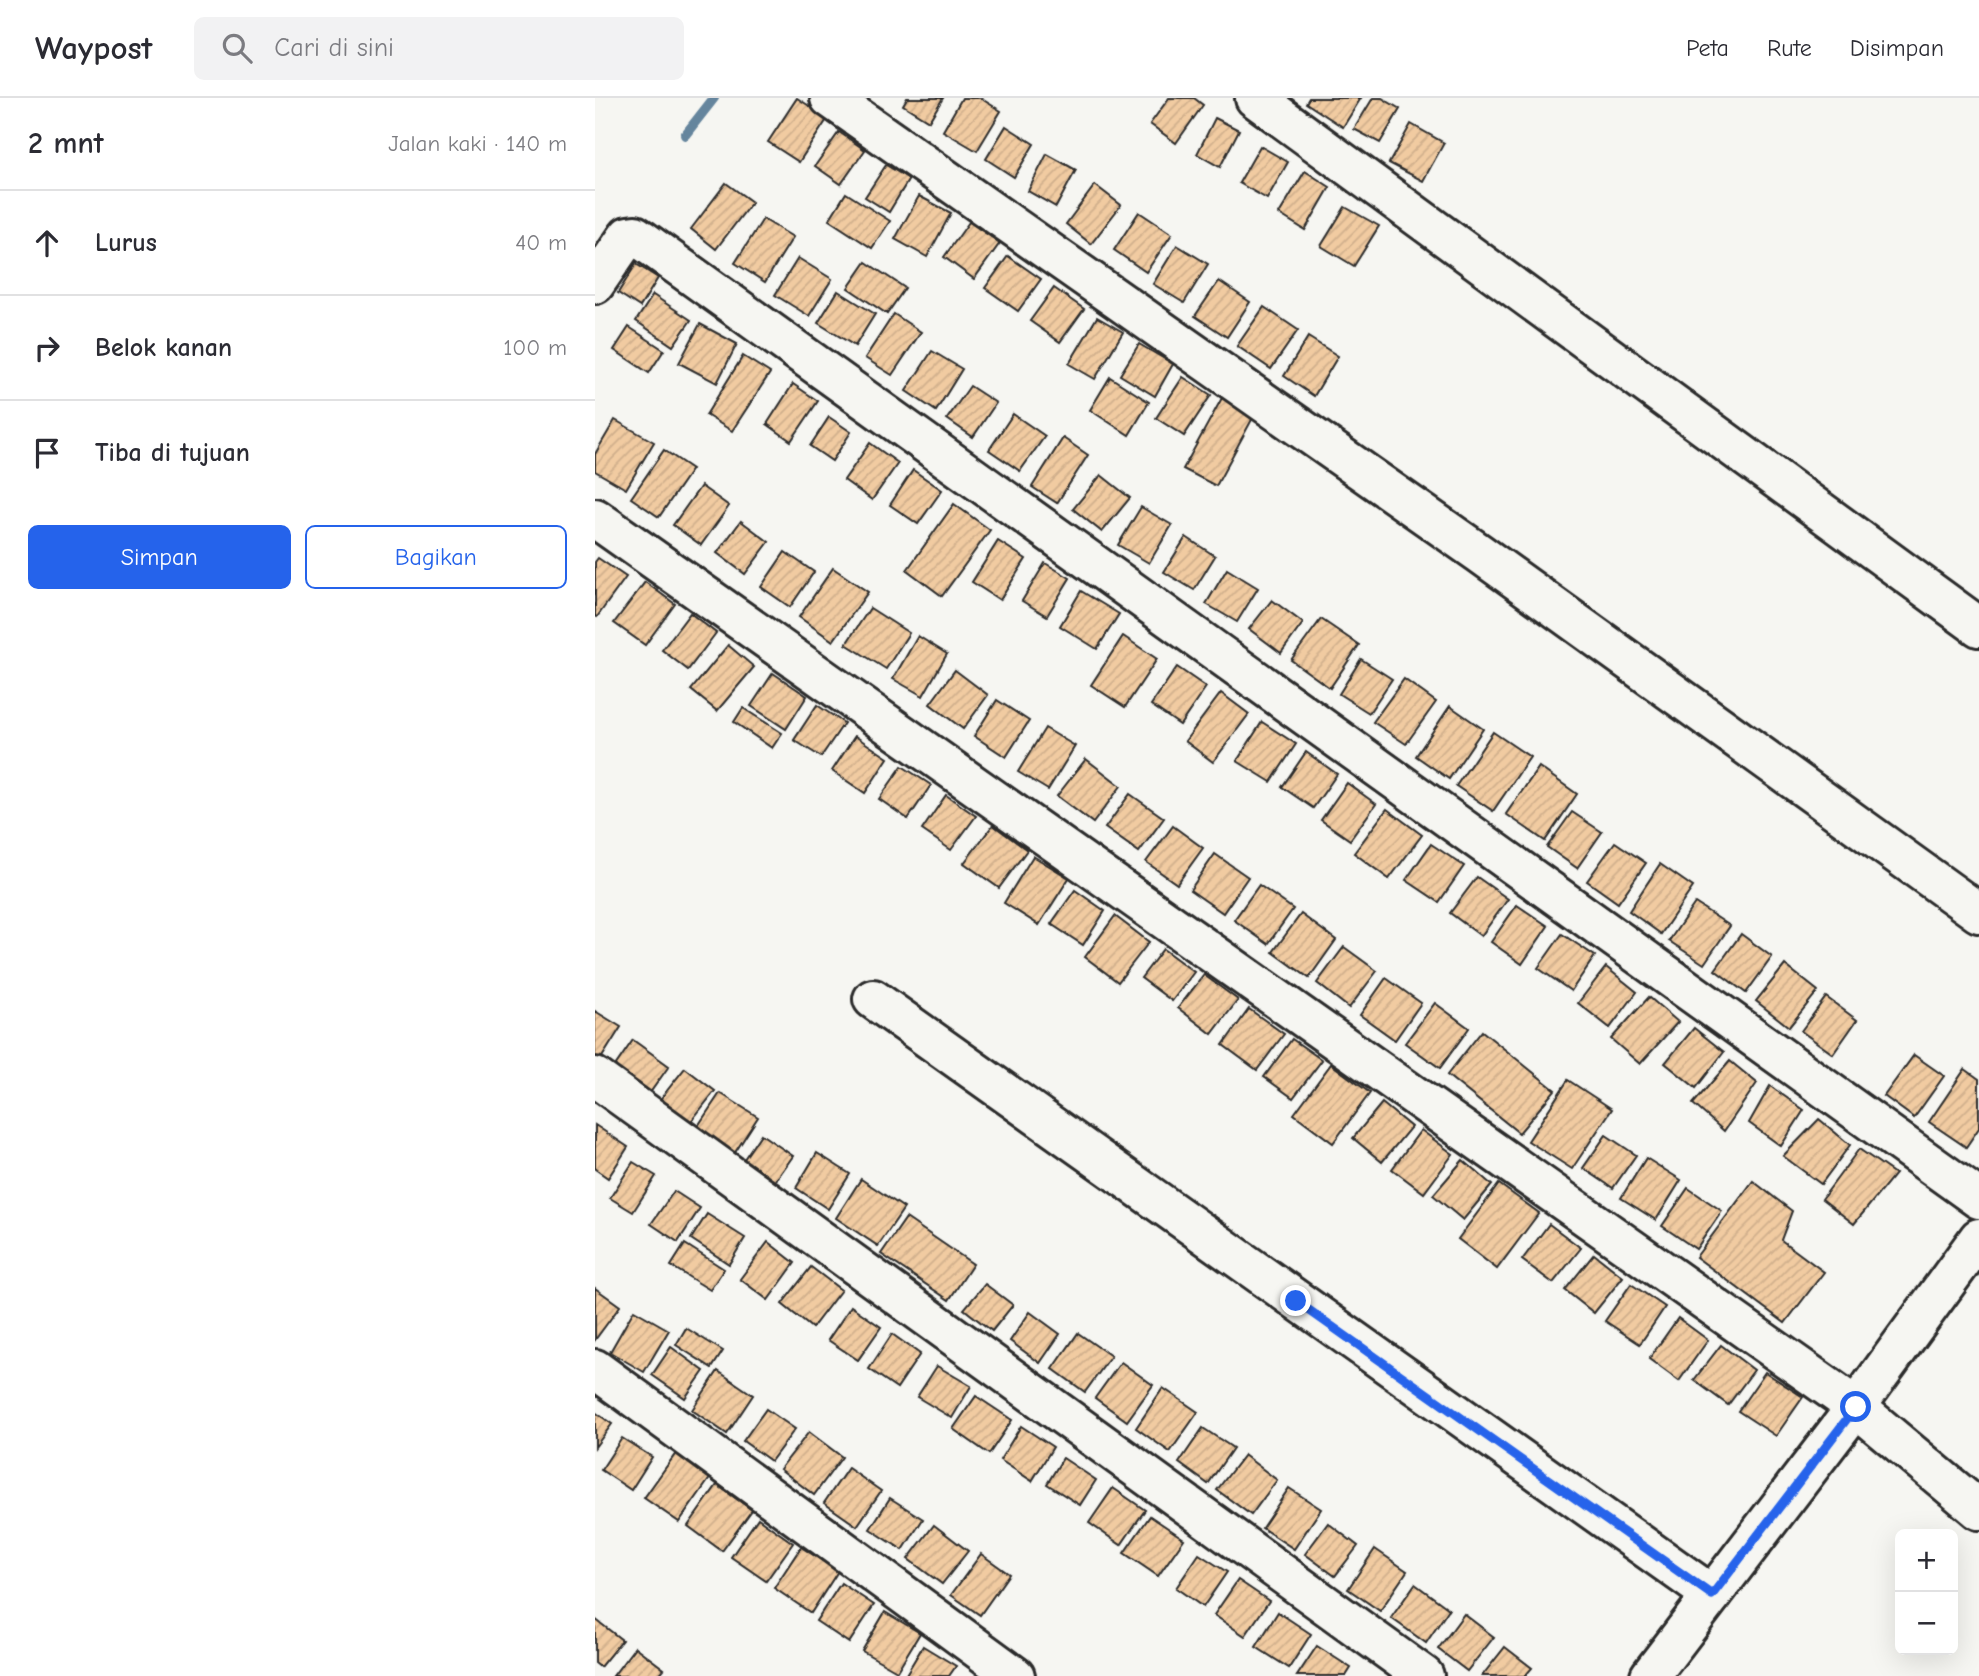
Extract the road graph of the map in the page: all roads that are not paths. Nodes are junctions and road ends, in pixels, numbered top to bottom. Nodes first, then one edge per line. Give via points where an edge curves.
1 (830, 98) edge
2 (1255, 98) edge
3 (595, 284) edge
4 (595, 518) edge
5 (1979, 626) edge
6 (1979, 913) edge
7 (873, 999) dead end
8 (595, 1077) edge
9 (1979, 1199) edge
10 (1979, 1238) edge
11 (595, 1369) edge
12 (1856, 1407) junction
13 (1979, 1510) edge
14 (1712, 1595) junction
15 (1015, 1676) edge
16 (1424, 1676) edge
17 (1650, 1676) edge

1 - 6 street via 1479,552
2 - 5 street
3 - 9 street via 628,236 635,235
4 - 12 street
7 - 14 street
8 - 16 street
10 - 12 street
11 - 15 street
12 - 13 street
12 - 14 street
14 - 17 street

